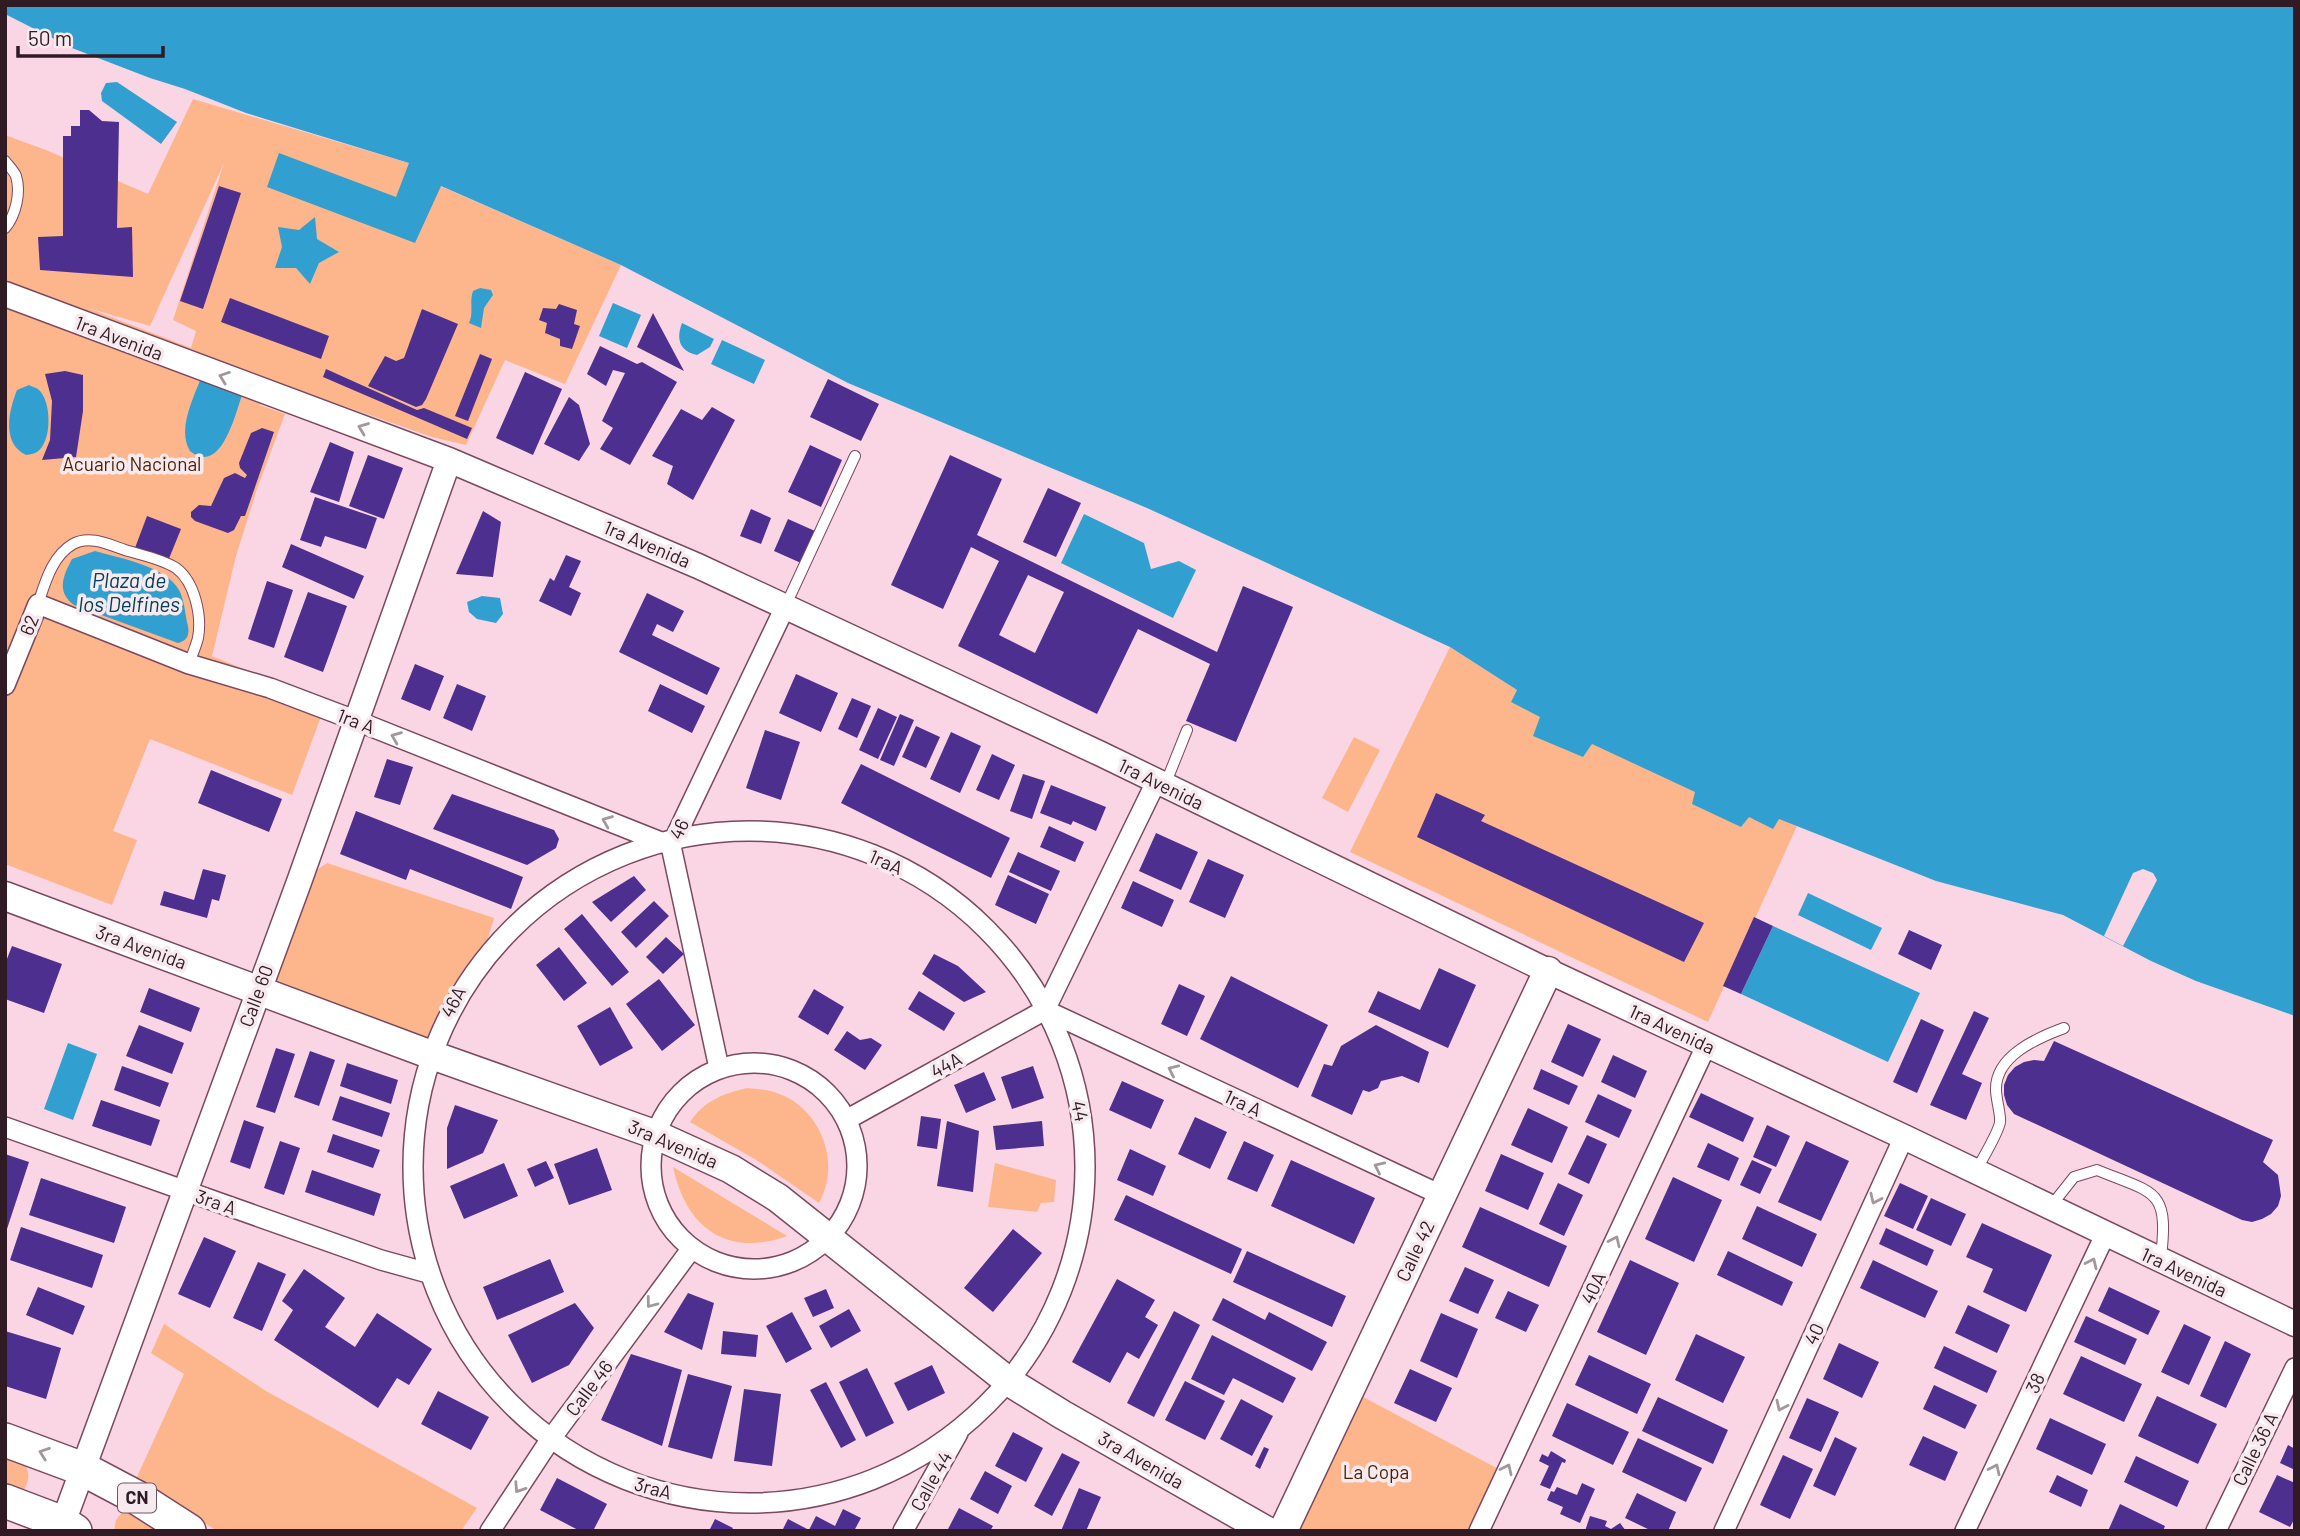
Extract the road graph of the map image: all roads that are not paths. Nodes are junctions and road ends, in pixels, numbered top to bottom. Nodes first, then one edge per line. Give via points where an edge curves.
1 (5, 161) edge
2 (5, 228) edge
3 (5, 294) edge
4 (855, 456) dead end
5 (449, 460) junction
6 (38, 604) junction
7 (785, 607) junction
8 (189, 664) junction
9 (5, 685) edge
10 (357, 721) junction
11 (1187, 730) dead end
12 (1160, 784) junction
13 (671, 846) junction
14 (5, 896) edge
15 (1548, 971) junction
16 (258, 989) junction
17 (1045, 1010) junction
18 (2064, 1028) dead end
19 (1707, 1044) junction
20 (429, 1054) junction
21 (719, 1068) junction
22 (846, 1119) junction
23 (5, 1127) edge
24 (654, 1134) junction
25 (1903, 1137) junction
26 (1976, 1172) junction
27 (184, 1191) junction
28 (1441, 1195) junction
29 (2049, 1207) junction
30 (2105, 1235) junction
31 (829, 1237) junction
32 (692, 1248) junction
33 (2160, 1261) junction
34 (428, 1273) junction
35 (2295, 1325) edge
36 (2295, 1368) edge
37 (1008, 1381) junction
38 (959, 1432) junction
39 (5, 1440) edge
40 (550, 1440) junction
41 (83, 1469) junction
42 (5, 1501) edge
43 (66, 1528) edge
44 (189, 1531) edge
45 (490, 1531) edge
46 (903, 1531) edge
47 (1267, 1531) edge
48 (1283, 1531) edge
49 (1479, 1531) edge
50 (1724, 1531) edge
51 (1965, 1531) edge
52 (2216, 1531) edge

1 - 2 lane via 16,175 17,194
5 -> 3 street, 1ra Avenida
4 - 7 lane
5 - 7 street, 1ra Avenida
5 - 10 street, Calle 60
6 - 8 street, 1ra A
6 - 8 lane via 61,555 84,540 175,567 190,586 199,618
6 - 9 street, 62
7 - 12 street, 1ra Avenida
7 - 13 street, 46
8 - 10 street, 1ra A
13 -> 10 street, 1ra A
10 - 16 street, Calle 60
11 - 12 lane
12 - 15 street, 1ra Avenida
12 - 17 street
13 - 17 street, 1raA via 758,831 846,844 926,880 995,937
13 - 20 street, 46A via 617,859 567,881 522,913 472,968
13 - 21 street, 46
14 - 16 main road, 3ra Avenida
15 - 19 street, 1ra Avenida
15 - 28 main road, Calle 42
16 - 20 main road, 3ra Avenida
16 - 27 street, Calle 60
17 - 22 street, 44A
28 -> 17 street, 1ra A
17 - 37 street, 44 via 1072,1071 1085,1136 1086,1202 1072,1267 1046,1327
18 - 26 lane via 2018,1051 2003,1065 1995,1086 2000,1122
19 - 25 street, 1ra Avenida
49 -> 19 street, 40A
20 - 24 main road, 3ra Avenida
20 - 34 street, 46A via 418,1118 416,1193
21 - 22 street via 771,1063 796,1071 819,1085
21 - 24 street via 676,1097
22 - 31 street via 857,1154 856,1182 849,1209
23 - 27 street, 3ra A
24 - 31 main road, 3ra Avenida via 731,1169
24 - 32 street via 650,1171 655,1197 667,1223
25 - 26 street, 1ra Avenida
25 -> 50 street, 40
26 - 29 street, 1ra Avenida
27 - 34 street, 3ra A
27 - 41 street, Calle 60
28 - 48 main road, Calle 42
29 - 30 street, 1ra Avenida
29 - 33 lane via 2074,1177 2098,1170 2151,1192 2160,1204 2164,1224
30 - 33 street, 1ra Avenida
51 -> 30 street, 38
31 - 32 street via 789,1264 762,1270 735,1268
31 - 37 main road, 3ra Avenida
32 -> 40 street, Calle 46
33 - 35 street, 1ra Avenida
34 - 40 street, 3raA via 447,1317 475,1363 509,1405
36 - 52 street, Calle 36 A
37 - 38 street, 44
37 - 47 main road, 3ra Avenida
38 - 40 street, 3raA via 858,1486 779,1503 698,1501 620,1479
38 - 46 street, Calle 44
41 -> 39 highway, CN
40 -> 45 street, Calle 46
41 - 43 street, Calle 60
41 - 44 highway, CN
42 - 43 highway

